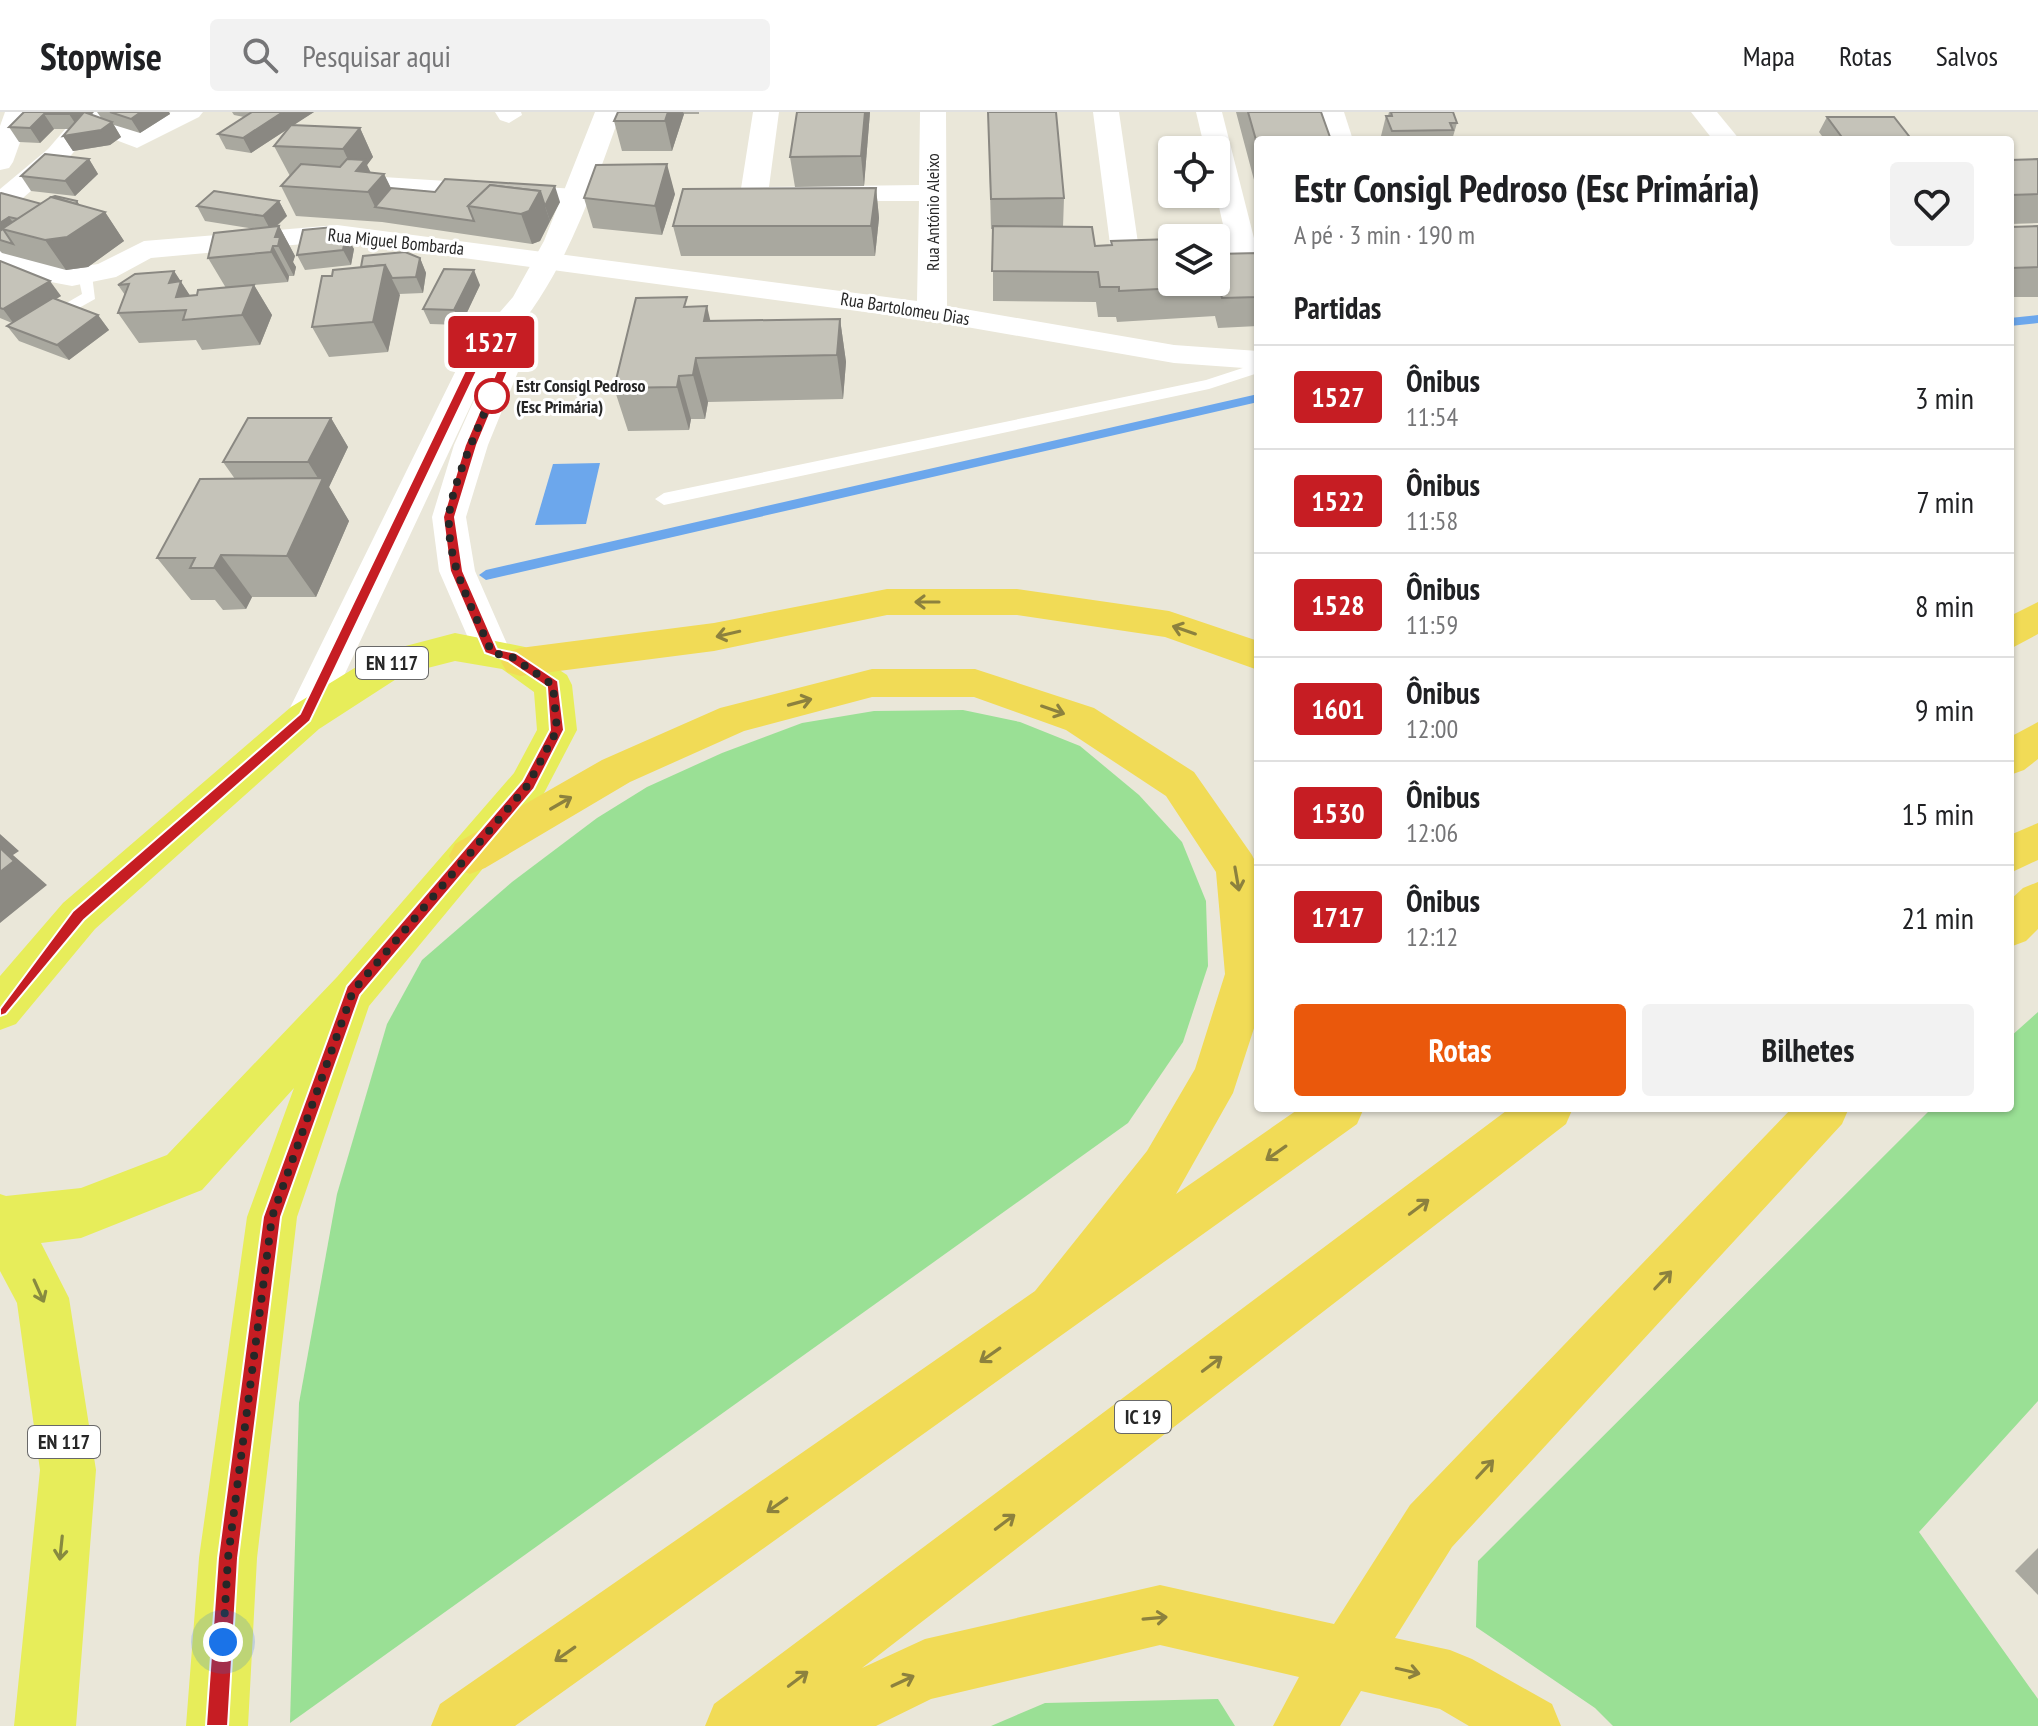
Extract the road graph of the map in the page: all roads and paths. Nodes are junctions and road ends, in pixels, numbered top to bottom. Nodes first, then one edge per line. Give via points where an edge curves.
1 (18, 112) edge
2 (190, 112) edge
3 (608, 112) edge
4 (766, 112) edge
5 (933, 112) edge
6 (1106, 112) edge
7 (1209, 112) edge
8 (1331, 112) edge
9 (1704, 112) edge
10 (91, 116) edge
11 (1339, 136) edge
12 (1724, 136) edge
13 (0, 162) edge
14 (383, 185) edge
15 (932, 193) junction
16 (576, 197) junction
17 (0, 203) edge
18 (1230, 250) edge
19 (1158, 251) edge
20 (0, 256) edge
21 (552, 260) junction
22 (85, 275) junction
23 (932, 312) junction
24 (49, 319) edge
25 (508, 328) junction
26 (1254, 360) edge
27 (1254, 369) edge
28 (664, 499) dead end
29 (2038, 615) edge
30 (2014, 632) edge
31 (1254, 655) edge
32 (506, 658) junction
33 (305, 718) junction
34 (2038, 737) edge
35 (2014, 756) edge
36 (2038, 840) edge
37 (2014, 853) edge
38 (470, 856) junction
39 (2038, 901) edge
40 (79, 916) junction
41 (2014, 924) edge
42 (0, 969) edge
43 (353, 991) junction
44 (0, 1009) edge
45 (1334, 1112) edge
46 (1544, 1112) edge
47 (1821, 1112) edge
48 (2, 1220) edge
49 (1054, 1310) junction
50 (46, 1699) edge
51 (217, 1726) edge
52 (462, 1726) edge
53 (736, 1726) edge
54 (808, 1726) edge
55 (1304, 1726) edge
56 (1530, 1726) edge

1 - 13 street
2 - 10 street via 137,140
3 - 16 street
4 - 15 street via 754,195
5 - 15 street, Rua António Aleixo
6 - 19 street via 1125,252
7 - 18 street via 1243,250
8 - 11 street
9 - 12 street
10 - 17 street via 57,155
14 - 16 street
15 - 23 street, Rua António Aleixo
16 - 21 street
20 - 22 street via 45,273
21 - 22 street, Rua Miguel Bombarda via 337,233 144,250 106,271
21 - 23 street, Rua Bartolomeu Dias
21 - 25 street
22 - 24 lane via 90,296
23 - 26 street, Rua Bartolomeu Dias via 1174,354
25 - 32 street via 507,361 471,445 449,517 457,571
25 - 33 street via 480,352
27 - 28 lane via 1209,384
29 - 30 highway
31 -> 32 highway via 1169,624 1032,604 887,602 714,637
32 - 33 main road, EN 117 via 455,647 392,663
32 - 38 main road, EN 117 via 553,685 557,730 528,785
33 - 40 main road, EN 117
34 - 35 highway
36 - 37 highway
38 - 43 main road, EN 117
38 -> 49 highway via 616,771 734,719 872,683 975,683 1080,719 1180,784 1237,868 1248,974 1216,1077 1165,1168
39 - 41 highway
40 - 42 main road, EN 117
40 - 44 main road, EN 117
43 - 48 main road, EN 117 via 184,1173 81,1213
43 - 51 main road, EN 117 via 272,1217 228,1558
45 -> 49 highway
53 -> 46 highway, IC 19
55 -> 47 highway via 1431,1526
48 -> 50 main road, EN 117 via 43,1298 68,1470
49 -> 52 highway
54 -> 56 highway via 925,1670 1160,1615 1450,1681

